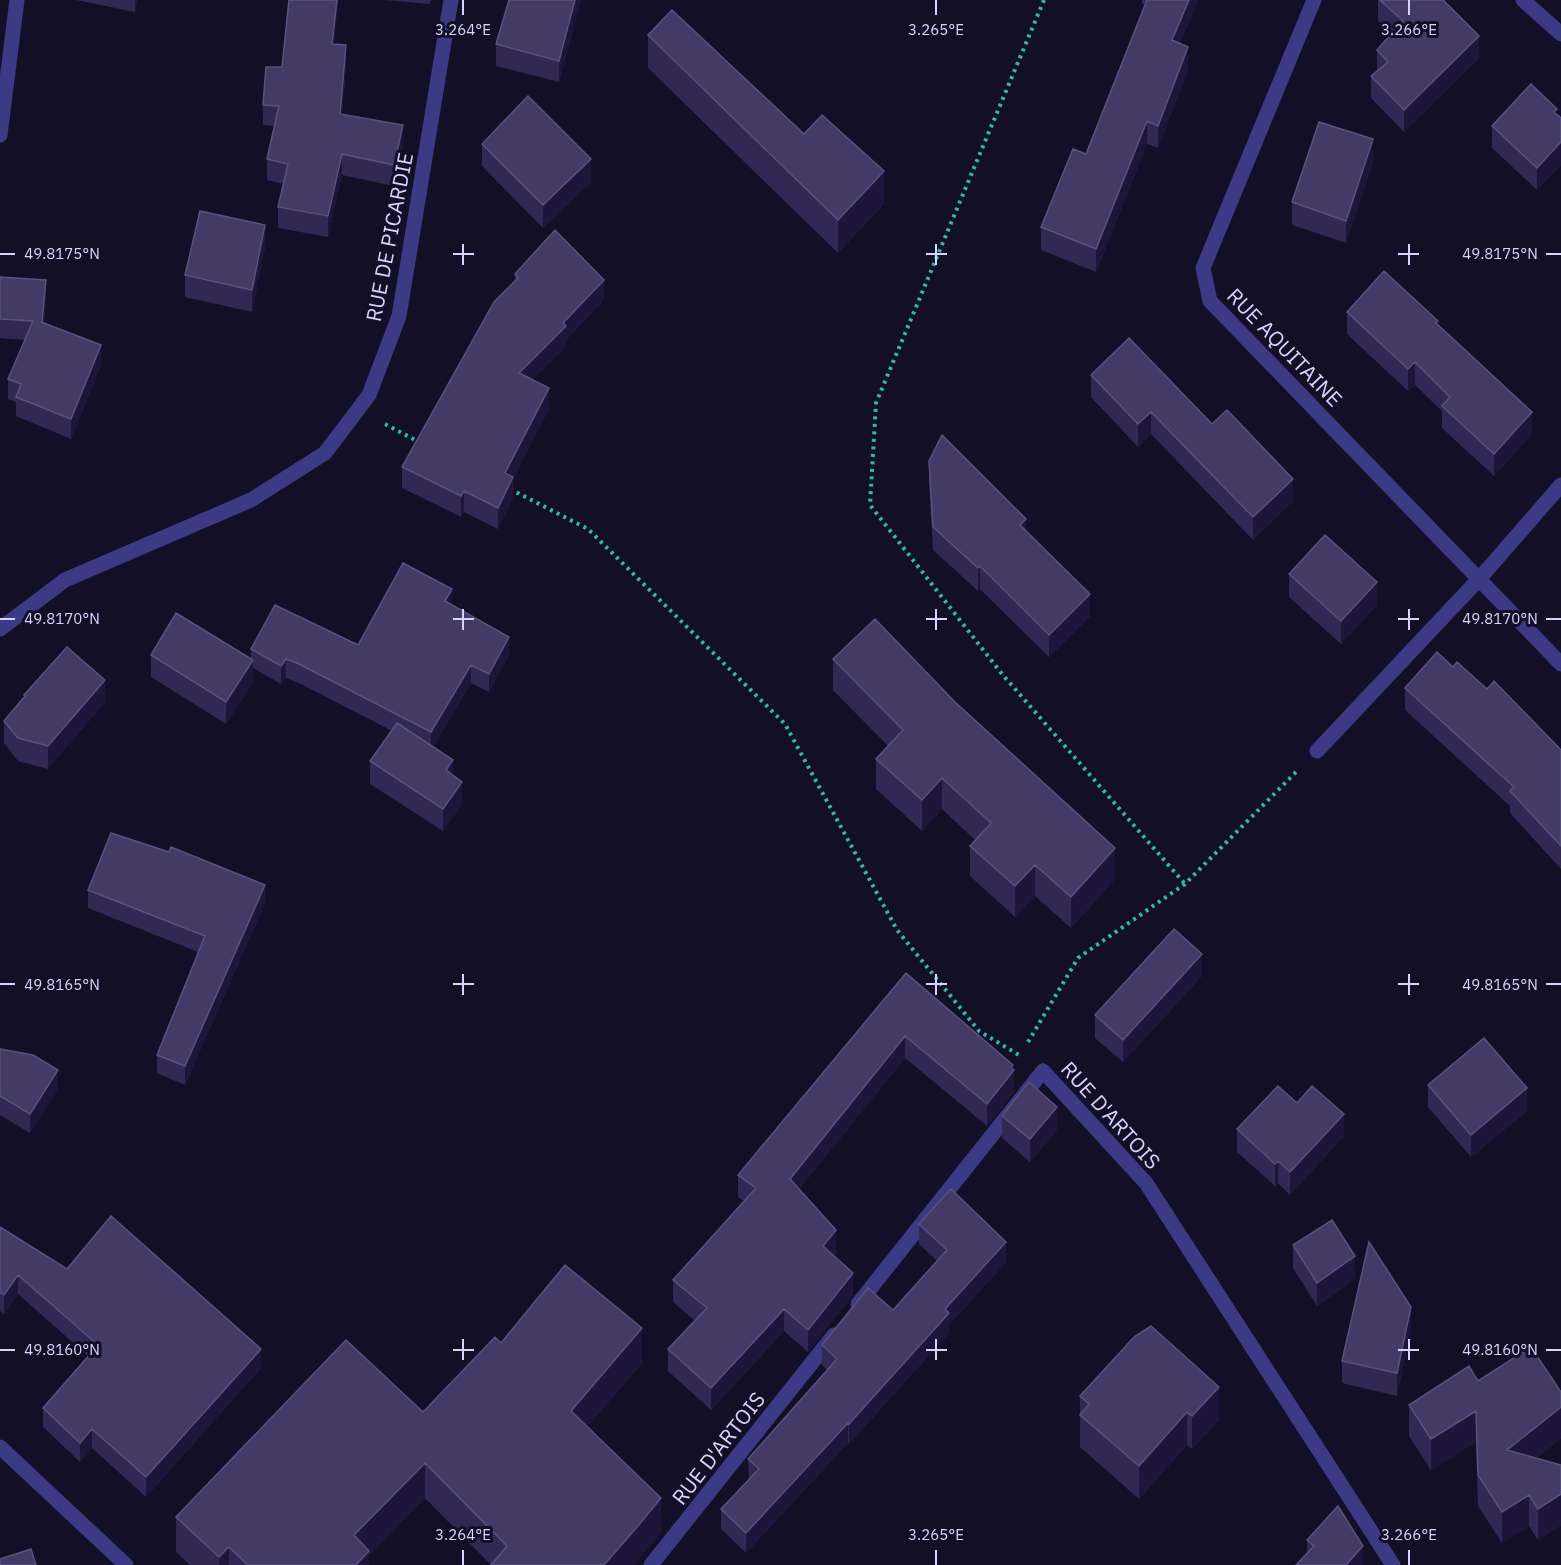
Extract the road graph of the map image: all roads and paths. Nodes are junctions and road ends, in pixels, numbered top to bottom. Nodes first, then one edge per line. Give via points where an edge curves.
1 (16, 0) edge
2 (451, 0) edge
3 (1044, 0) edge
4 (1314, 0) edge
5 (1523, 0) edge
6 (7, 27) edge
7 (1561, 34) edge
8 (0, 135) edge
9 (358, 410) junction
10 (431, 448) edge
11 (1561, 485) edge
12 (504, 486) edge
13 (1480, 578) junction
14 (0, 629) edge
15 (1561, 664) edge
16 (1317, 751) joint
17 (1185, 884) junction
18 (1020, 1056) junction
19 (1043, 1071) junction
20 (0, 1447) edge
21 (126, 1565) edge
22 (651, 1565) edge
23 (1393, 1565) edge

1 - 6 street
2 - 9 street, RUE DE PICARDIE via 399,316 369,395
3 - 17 path via 876,403 870,504 1002,674
4 - 13 street, RUE AQUITAINE via 1203,268 1210,301
5 - 7 street
6 - 8 street
9 - 10 path
9 - 14 street, RUE DE PICARDIE via 326,453 251,500 65,580
11 - 13 street
12 - 18 path via 588,529 785,724 897,930 979,1031
13 - 15 street, RUE AQUITAINE
13 - 16 street
16 - 17 path
17 - 18 path via 1078,958
18 - 19 path
19 - 22 street, RUE D'ARTOIS
19 - 23 street, RUE D'ARTOIS via 1146,1183
20 - 21 street

